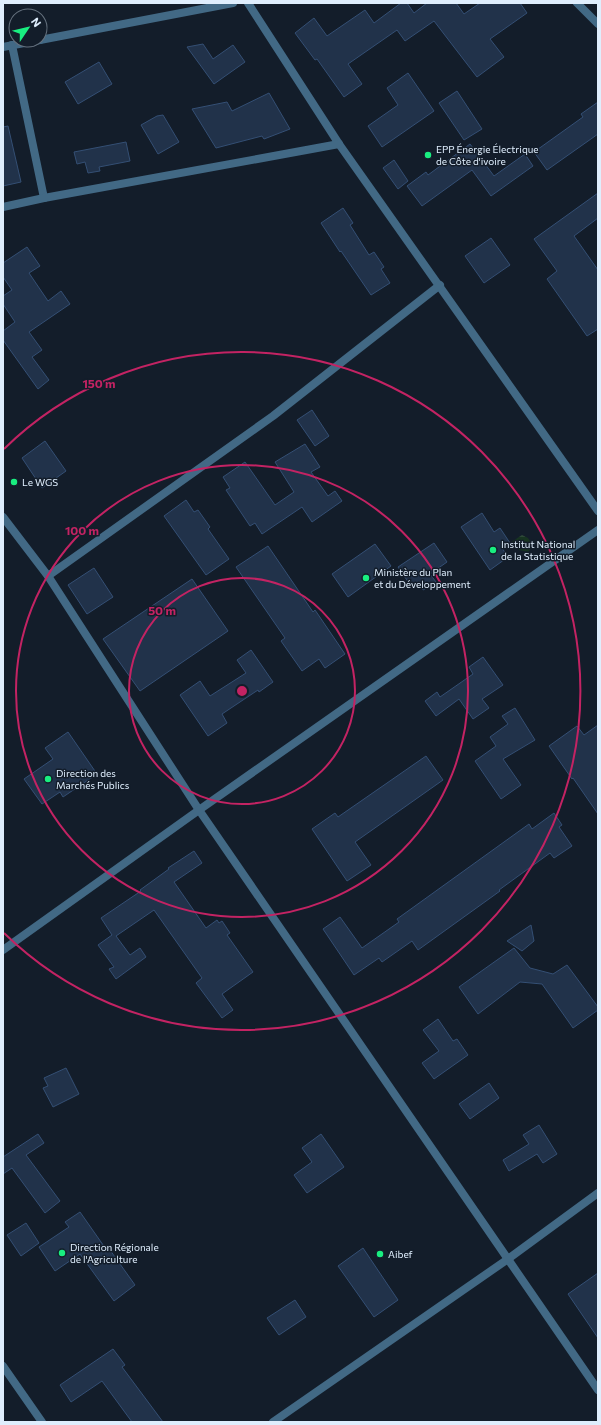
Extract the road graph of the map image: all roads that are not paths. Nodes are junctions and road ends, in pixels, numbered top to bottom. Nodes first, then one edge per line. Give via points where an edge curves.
1 (233, 3) edge
2 (248, 3) edge
3 (577, 3) edge
4 (598, 24) edge
5 (48, 38) edge
6 (13, 48) edge
7 (339, 144) junction
8 (44, 198) junction
9 (3, 208) edge
10 (440, 285) junction
11 (598, 511) edge
12 (3, 517) edge
13 (598, 530) edge
14 (48, 576) junction
15 (199, 810) junction
16 (3, 950) edge
17 (598, 1193) edge
18 (508, 1259) junction
19 (3, 1366) edge
20 (598, 1390) edge
21 (42, 1422) edge
22 (273, 1422) edge

1 - 5 street
2 - 7 street
3 - 4 street
6 - 8 street
7 - 8 street
7 - 10 street
8 - 9 street
10 - 11 street
10 - 14 street via 273,416
12 - 14 street
13 - 15 street
14 - 15 street
15 - 16 street
15 - 18 street
17 - 18 street
18 - 20 street
18 - 22 street
19 - 21 street

